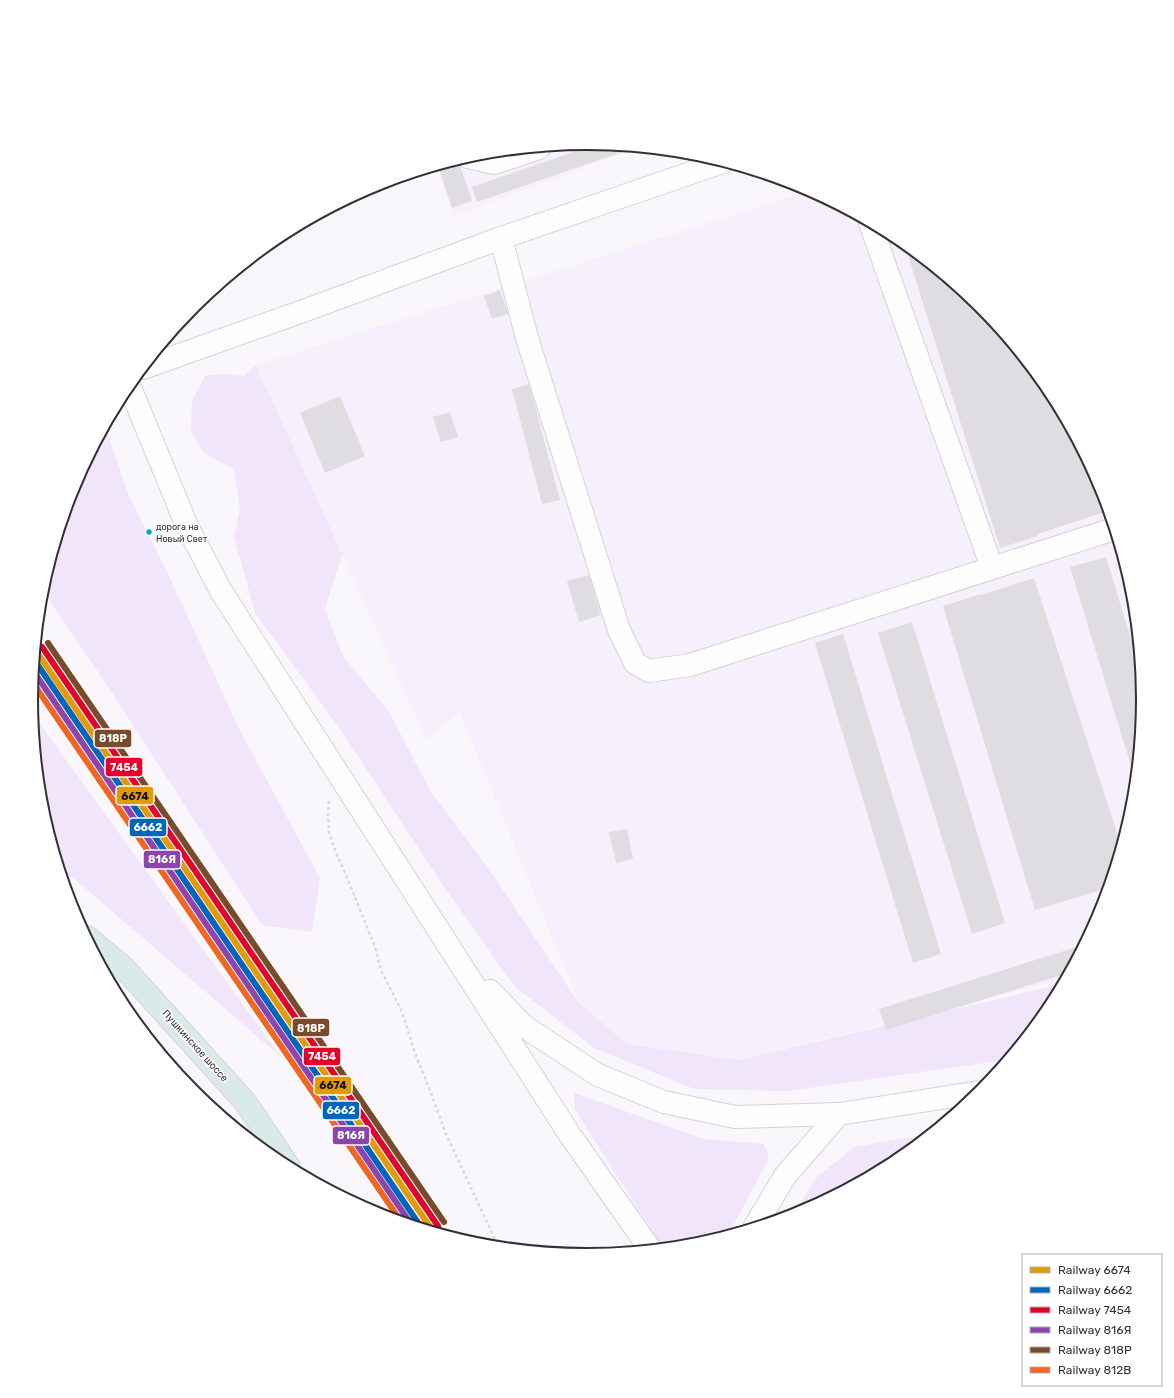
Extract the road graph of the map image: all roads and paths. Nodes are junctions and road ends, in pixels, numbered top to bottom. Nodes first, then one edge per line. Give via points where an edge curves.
1 (517, 155) edge
2 (483, 160) edge
3 (713, 165) edge
4 (873, 231) edge
5 (501, 238) junction
6 (151, 365) edge
7 (132, 392) edge
8 (1109, 531) edge
9 (992, 568) junction
10 (335, 768) junction
11 (97, 945) edge
12 (458, 959) junction
13 (968, 1094) edge
14 (839, 1114) junction
15 (280, 1154) edge
16 (758, 1220) edge
17 (495, 1240) edge
18 (647, 1244) edge

1 - 2 street via 494,163
3 - 5 street
4 - 9 street
5 - 6 street
5 - 9 street via 531,353 619,630 635,663 649,671 690,665
7 - 10 street via 187,526 221,591
8 - 9 street
10 - 12 street
10 - 17 path via 328,812 329,832 375,947 381,970 402,1012 416,1059 446,1134
11 - 15 main road, Пушкинское шоссе via 124,968 246,1103
12 - 14 street via 525,1027 598,1075 664,1102 735,1116
12 - 18 street via 570,1135
13 - 14 street
14 - 16 street via 784,1176

